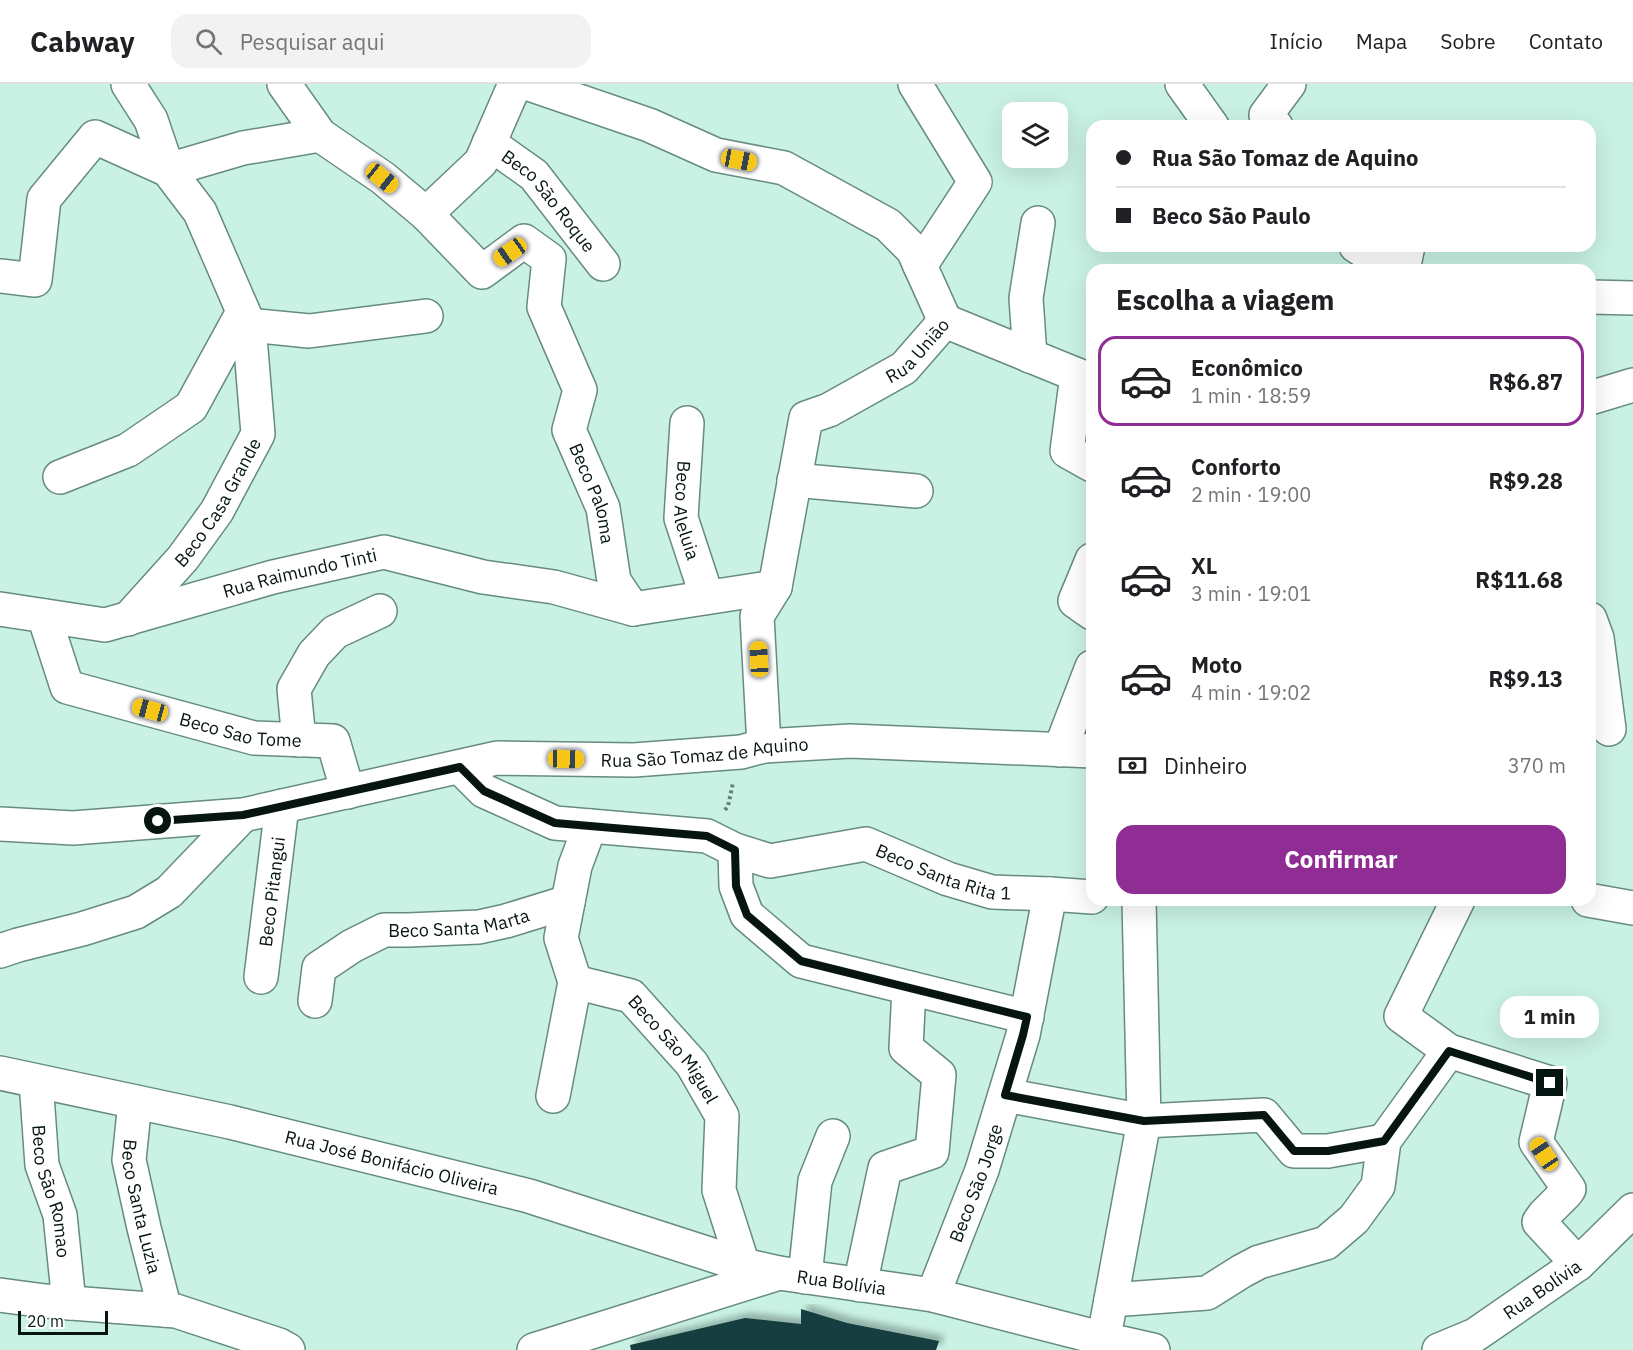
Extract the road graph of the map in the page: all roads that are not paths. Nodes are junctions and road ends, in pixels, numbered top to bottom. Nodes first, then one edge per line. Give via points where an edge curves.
1 (128, 84) edge
2 (284, 84) edge
3 (515, 84) edge
4 (529, 84) edge
5 (915, 84) edge
6 (1182, 84) edge
7 (1289, 84) edge
8 (562, 90) edge
9 (1208, 120) edge
10 (1271, 120) edge
11 (320, 135) junction
12 (489, 143) junction
13 (168, 170) junction
14 (426, 213) junction
15 (1038, 223) dead end
16 (1365, 252) edge
17 (603, 264) dead end
18 (1384, 264) edge
19 (920, 266) junction
20 (0, 276) edge
21 (1596, 297) edge
22 (1633, 298) edge
23 (426, 316) dead end
24 (246, 319) junction
25 (945, 321) junction
26 (1030, 356) junction
27 (1085, 378) edge
28 (1633, 385) edge
29 (1596, 396) edge
30 (687, 423) dead end
31 (1086, 462) edge
32 (60, 477) dead end
33 (794, 480) junction
34 (916, 491) dead end
35 (1086, 574) edge
36 (775, 587) junction
37 (706, 597) junction
38 (0, 609) edge
39 (633, 609) junction
40 (1086, 609) edge
41 (380, 611) dead end
42 (44, 616) junction
43 (128, 619) junction
44 (1596, 635) edge
45 (1086, 698) edge
46 (1611, 729) edge
47 (299, 740) junction
48 (752, 749) junction
49 (1076, 751) edge
50 (460, 767) junction
51 (348, 792) junction
52 (282, 806) junction
53 (243, 815) junction
54 (0, 824) edge
55 (590, 826) junction
56 (73, 828) junction
57 (0, 840) edge
58 (721, 843) junction
59 (1050, 894) junction
60 (1086, 897) edge
61 (1596, 901) edge
62 (568, 902) junction
63 (1139, 906) edge
64 (1455, 906) edge
65 (1633, 908) edge
66 (0, 951) edge
67 (261, 977) dead end
68 (574, 982) junction
69 (909, 988) junction
70 (315, 1001) dead end
71 (1027, 1017) junction
72 (1449, 1051) junction
73 (0, 1073) edge
74 (36, 1081) junction
75 (1005, 1095) junction
76 (553, 1096) dead end
77 (135, 1102) junction
78 (1144, 1121) junction
79 (833, 1136) dead end
80 (1384, 1141) junction
81 (1633, 1210) edge
82 (1578, 1264) junction
83 (744, 1265) junction
84 (792, 1275) junction
85 (860, 1285) junction
86 (0, 1294) edge
87 (933, 1295) junction
88 (1111, 1300) junction
89 (69, 1303) junction
90 (165, 1310) junction
91 (1104, 1340) junction
92 (288, 1350) edge
93 (534, 1350) edge
94 (1153, 1350) edge
95 (1439, 1350) edge

1 - 13 street via 151,120
2 - 11 street
3 - 12 street
4 - 8 street, Rua União
5 - 19 street via 975,182
6 - 9 street
7 - 10 street via 1266,115
8 - 19 street, Rua União via 716,155 784,168 888,225 913,249
11 - 13 street via 243,148
11 - 14 street
12 - 14 street via 481,162
12 - 17 street, Beco São Roque via 534,175
13 - 20 street via 95,137 44,199 35,280
13 - 24 street, Beco Casa Grande via 200,212
14 - 39 street, Beco Paloma via 482,272 524,242 549,259 544,307 580,390 569,430 603,508 614,581
15 - 26 street via 1026,298
16 - 18 street
19 - 25 street, Rua União
21 - 22 street
23 - 24 street via 309,331
24 - 32 street via 191,407 128,450
24 - 43 street, Beco Casa Grande via 258,434 217,511 183,558
25 - 26 street
25 - 33 street, Rua União via 904,368 829,410 806,418
26 - 27 street
27 - 31 street via 1067,451
28 - 29 street
30 - 37 street, Beco Aleluia via 681,518
33 - 34 street
33 - 36 street, Rua União
35 - 40 street via 1075,601
36 - 37 street, Rua Raimundo Tinti
36 - 48 street, Rua União via 757,616
37 - 39 street, Rua Raimundo Tinti
38 - 42 street, Rua Raimundo Tinti
39 - 43 street, Rua Raimundo Tinti via 554,587 483,577 384,552 273,577
41 - 47 street via 335,632 314,654 294,689
42 - 43 street, Rua Raimundo Tinti via 105,626
42 - 47 street, Beco Sao Tome via 67,687 255,738
44 - 46 street
45 - 49 street
47 - 51 street, Beco Sao Tome via 333,741
48 - 49 street, Rua São Tomaz de Aquino via 850,741
48 - 50 street, Rua São Tomaz de Aquino via 634,760 497,758
50 - 51 street, Rua São Tomaz de Aquino
50 - 55 street, Beco Santa Rita 1 via 484,791 555,823
51 - 52 street, Rua São Tomaz de Aquino
52 - 53 street, Rua São Tomaz de Aquino
52 - 67 street, Beco Pitangui
53 - 56 street, Rua São Tomaz de Aquino
53 - 66 street via 169,892 136,912
54 - 56 street, Rua São Tomaz de Aquino
55 - 58 street, Beco Santa Rita 1
55 - 62 street via 575,866
56 - 57 street
58 - 59 street, Beco Santa Rita 1 via 770,861 866,844 948,879 992,892
58 - 69 street via 747,915 801,961
59 - 60 street, Beco Santa Rita 1
59 - 71 street, Beco São Jorge
61 - 65 street
62 - 68 street via 561,938
62 - 70 street, Beco Santa Marta via 478,927 384,930 319,968
63 - 78 street
64 - 72 street via 1401,1016
68 - 76 street
68 - 83 street, Beco São Miguel via 632,996 692,1064 722,1116 719,1190
69 - 71 street
69 - 85 street via 906,1048 939,1075 932,1152 885,1168
71 - 75 street, Beco São Jorge
72 - 80 street
72 - 82 street via 1550,1083 1536,1143 1569,1189 1539,1222
73 - 74 street, Rua José Bonifácio Oliveira
74 - 77 street, Rua José Bonifácio Oliveira
74 - 89 street, Beco São Romao via 42,1165 60,1215
75 - 78 street
75 - 87 street, Beco São Jorge via 982,1170
77 - 83 street, Rua José Bonifácio Oliveira via 529,1196
77 - 90 street, Beco Santa Luzia via 129,1160
78 - 80 street via 1264,1115 1294,1151 1328,1151
78 - 88 street
79 - 84 street via 815,1181
80 - 88 street via 1378,1186 1354,1219 1326,1243 1259,1262 1207,1293
81 - 82 street, Rua Bolívia
82 - 95 street, Rua Bolívia via 1475,1335
83 - 84 street, Rua José Bonifácio Oliveira
84 - 85 street, Rua Bolívia
84 - 93 street, Rua Bolívia
85 - 87 street, Rua Bolívia
86 - 89 street
87 - 91 street, Rua Bolívia
88 - 91 street
89 - 90 street
90 - 92 street
91 - 94 street, Rua Bolívia

